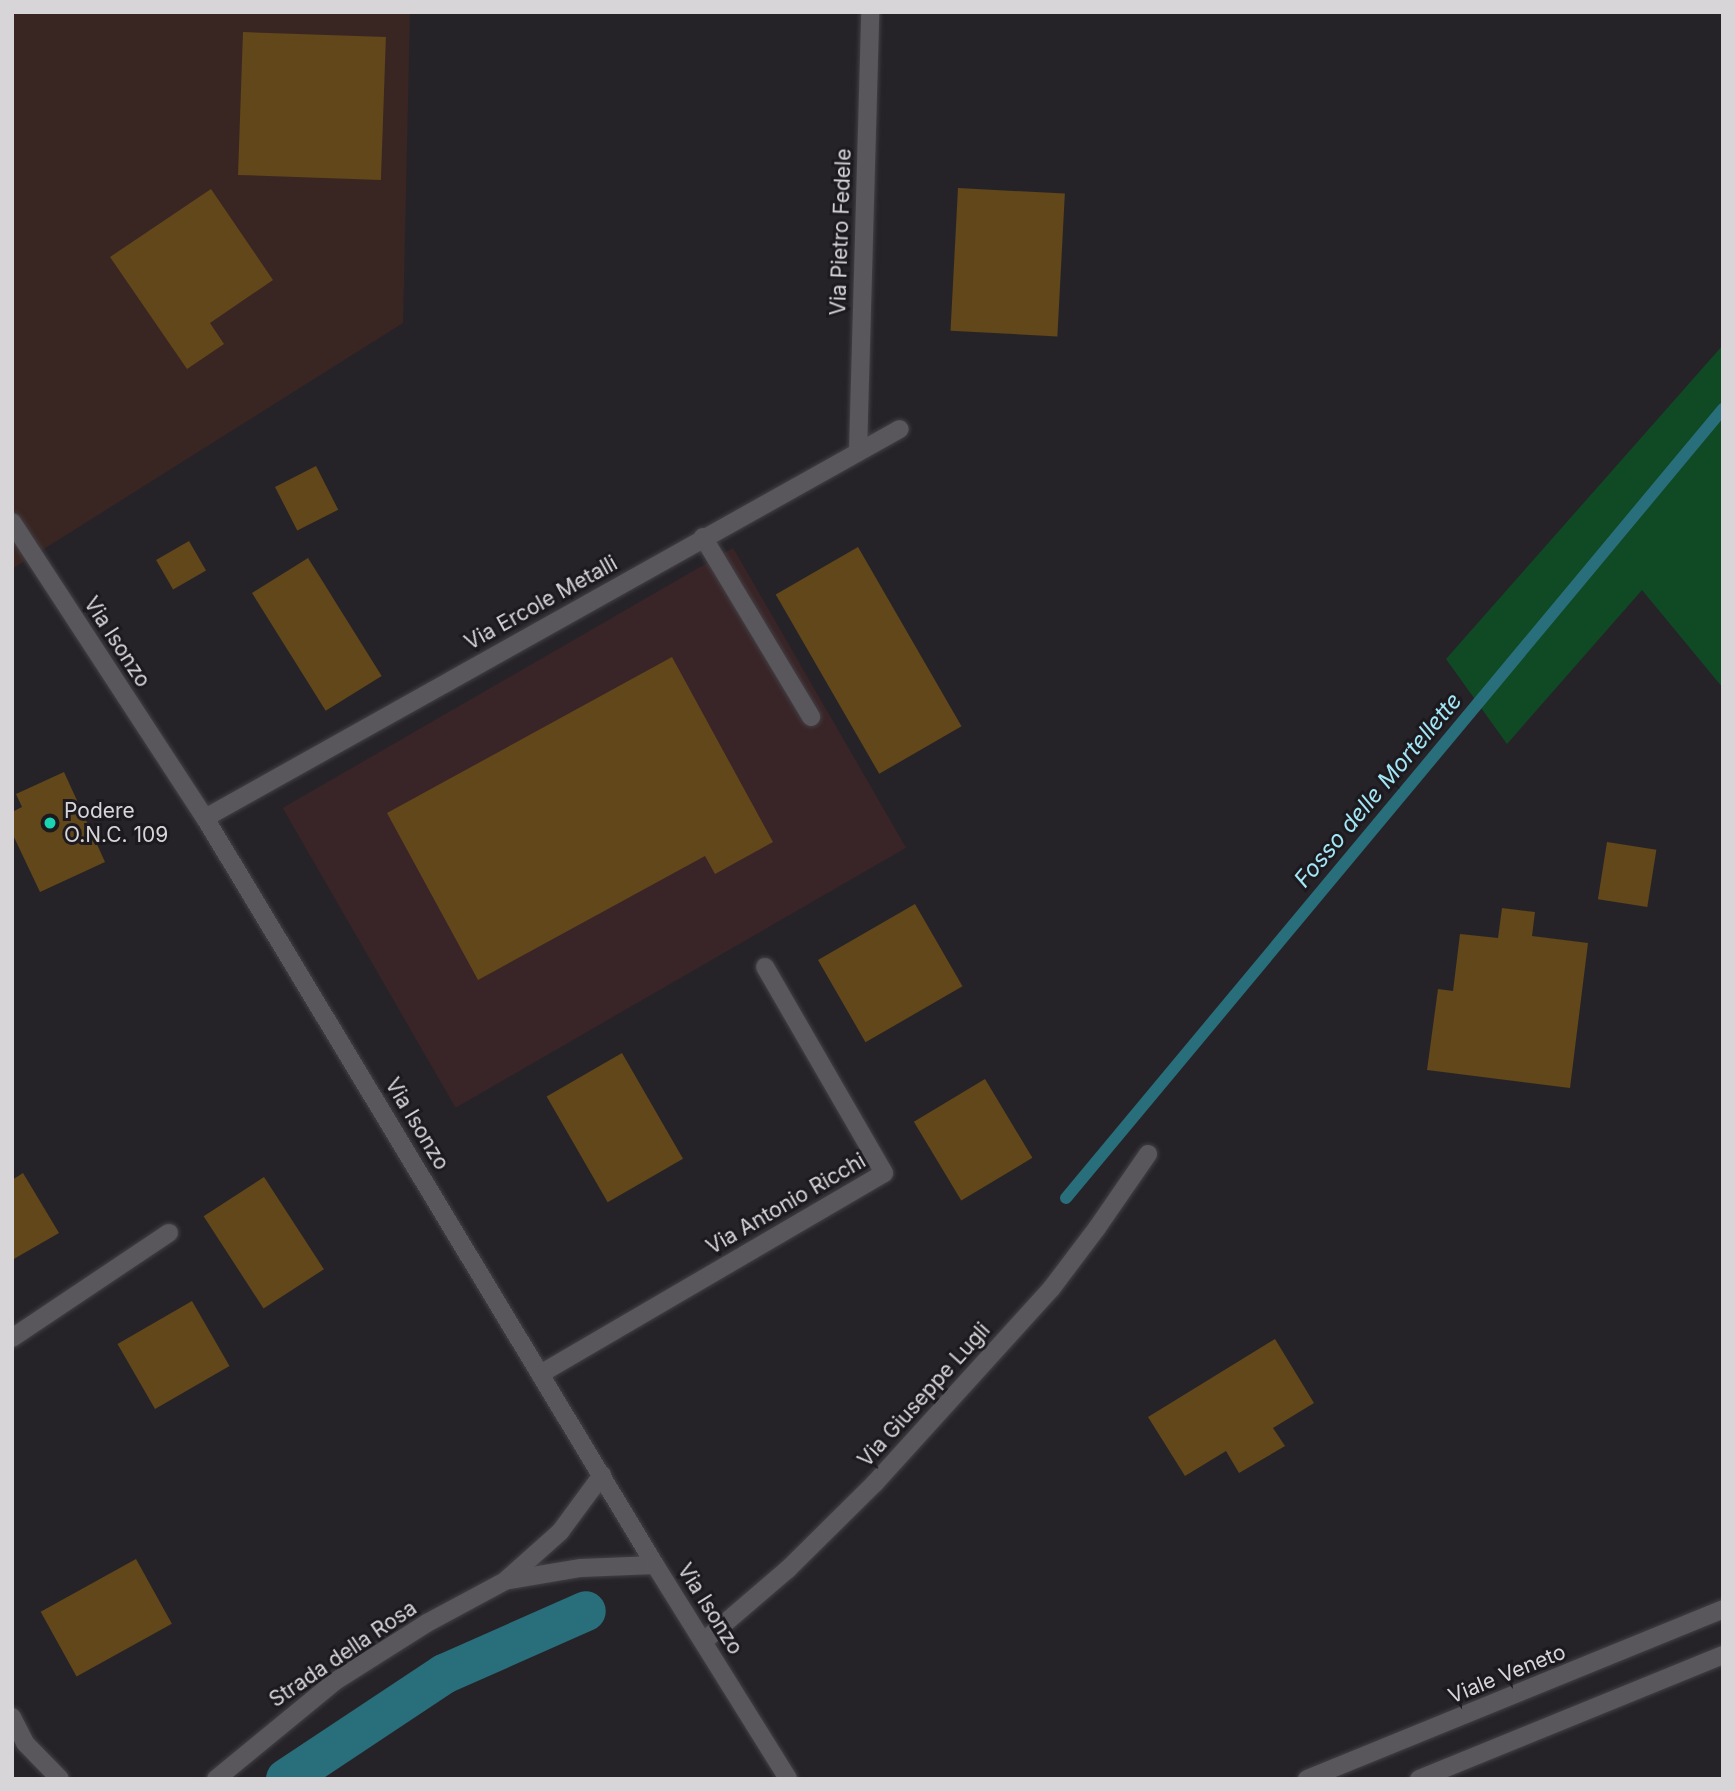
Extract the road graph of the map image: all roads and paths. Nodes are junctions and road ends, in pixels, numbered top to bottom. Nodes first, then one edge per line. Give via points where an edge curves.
1 (870, 12) edge
2 (900, 429) dead end
3 (858, 452) junction
4 (12, 522) edge
5 (703, 537) junction
6 (811, 717) dead end
7 (205, 818) junction
8 (765, 967) dead end
9 (1148, 1154) dead end
10 (169, 1233) dead end
11 (12, 1338) edge
12 (542, 1373) junction
13 (602, 1475) junction
14 (655, 1565) junction
15 (505, 1581) junction
16 (1723, 1609) edge
17 (704, 1641) junction
18 (1723, 1655) edge
19 (12, 1717) edge
20 (773, 1755) junction
21 (60, 1779) edge
22 (216, 1779) edge
23 (788, 1779) edge
24 (798, 1779) edge
25 (1307, 1779) edge
26 (1419, 1779) edge

1 - 3 street, Via Pietro Fedele
2 - 3 street, Via Ercole Metalli
3 - 5 street, Via Ercole Metalli
4 - 7 street, Via Isonzo
5 - 6 street
5 - 7 street, Via Ercole Metalli
7 - 12 street, Via Isonzo
8 - 12 street, Via Antonio Ricchi via 884,1173
9 - 17 street, Via Giuseppe Lugli via 1051,1289 875,1483 788,1569
10 - 11 street
12 - 13 street, Via Isonzo
13 - 14 street, Via Isonzo
13 - 15 street, Strada della Rosa via 560,1532
14 - 15 street, Strada della Rosa via 581,1568
14 - 17 street, Via Isonzo
15 - 22 street, Strada della Rosa via 358,1666 286,1718
16 - 25 street, Viale Veneto
17 - 20 street, Via Isonzo
18 - 26 street
19 - 21 street via 25,1743
20 - 23 street, Via Isonzo
20 - 24 street, Via Isonzo

